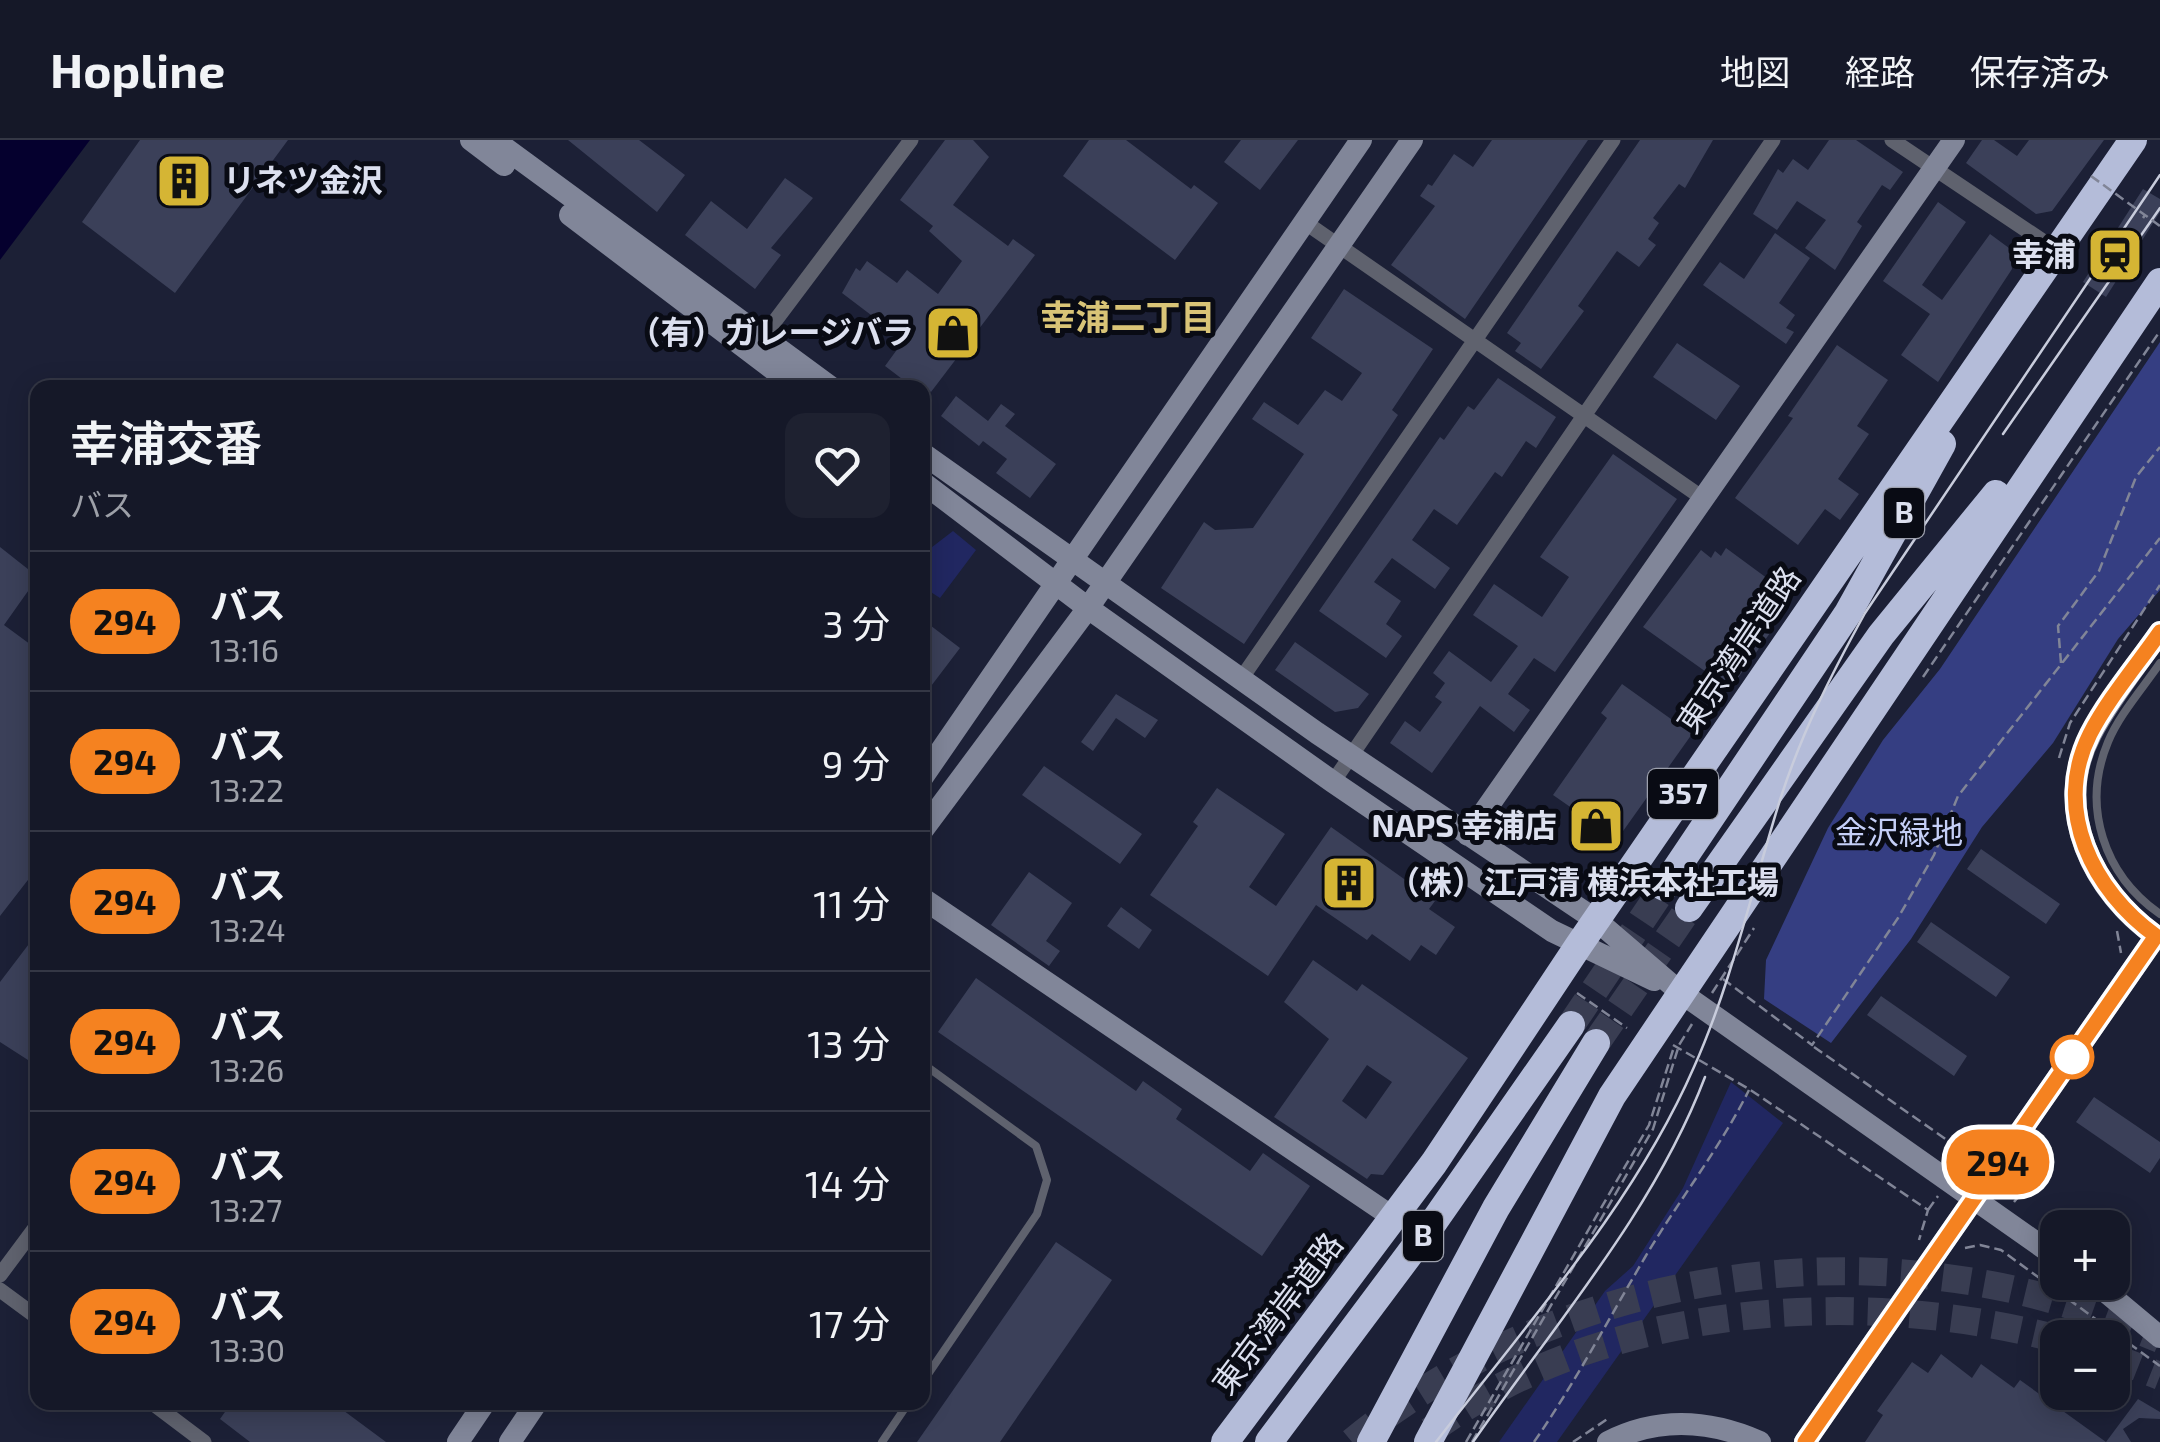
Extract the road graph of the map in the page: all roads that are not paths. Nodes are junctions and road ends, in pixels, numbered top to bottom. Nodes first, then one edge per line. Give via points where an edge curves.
1 (471, 140) edge
2 (494, 140) edge
3 (911, 140) edge
4 (1361, 140) edge
5 (1412, 140) edge
6 (1613, 140) edge
7 (1772, 140) edge
8 (1892, 140) edge
9 (1954, 140) edge
10 (2133, 140) edge
11 (2142, 140) edge
12 (1934, 169) junction
13 (1306, 223) junction
14 (1338, 246) junction
15 (2056, 250) junction
16 (2160, 282) edge
17 (1476, 340) junction
18 (757, 345) junction
19 (2114, 349) junction
20 (790, 380) edge
21 (818, 380) edge
22 (1586, 414) junction
23 (930, 459) edge
24 (930, 488) edge
25 (1704, 499) junction
26 (1072, 561) junction
27 (1105, 583) junction
28 (1058, 585) junction
29 (1088, 608) junction
30 (2160, 632) edge
31 (2160, 663) edge
32 (1241, 679) junction
33 (1350, 756) junction
34 (930, 767) edge
35 (1333, 782) junction
36 (930, 820) edge
37 (1468, 835) junction
38 (1664, 887) tunnel mouth
39 (930, 903) edge
40 (1689, 908) tunnel mouth
41 (1596, 920) junction
42 (2159, 930) edge
43 (1579, 945) junction
44 (1695, 1003) junction
45 (1572, 1025) tunnel mouth
46 (1596, 1043) tunnel mouth
47 (930, 1069) edge
48 (1972, 1200) junction
49 (1394, 1218) junction
50 (30, 1235) edge
51 (2040, 1246) edge
52 (0, 1275) edge
53 (0, 1290) edge
54 (2116, 1300) edge
55 (2128, 1300) edge
56 (30, 1312) edge
57 (2160, 1316) edge
58 (2160, 1337) edge
59 (930, 1370) edge
60 (162, 1410) edge
61 (477, 1410) edge
62 (486, 1410) edge
63 (532, 1410) edge
64 (904, 1410) edge
65 (513, 1438) edge
66 (204, 1442) edge
67 (458, 1442) edge
68 (882, 1442) edge
69 (1225, 1442) edge
70 (1268, 1442) edge
71 (1371, 1442) edge
72 (1428, 1442) edge
73 (1608, 1442) edge
74 (1760, 1442) edge
75 (1805, 1442) edge

1 - 18 street
2 - 18 street
3 - 18 street
4 - 13 street
5 - 14 street
6 - 17 street
7 - 22 street
8 - 12 street
9 - 12 street
10 - 15 highway, 東京湾岸道路 / 357
11 - 38 highway, B via 2111,202 1953,426 1848,612
12 - 15 street
12 - 25 street
13 - 14 street
13 - 26 street
14 - 17 street
14 - 27 street
15 - 41 highway, 東京湾岸道路 / 357
16 - 19 highway
17 - 22 street
17 - 32 street
18 - 20 street
18 - 21 street
19 - 40 highway, B via 1881,635
19 - 44 highway
22 - 25 street
22 - 33 street
23 - 26 street
24 - 28 street
25 - 37 street
26 - 27 street
26 - 28 street
27 - 29 street
27 - 32 street
28 - 29 street
28 - 34 street
29 - 35 street
29 - 36 street
30 - 42 street via 2090,735 2077,773 2076,809 2092,866 2115,901
31 - 42 lane via 2109,740 2097,780 2097,822 2112,866
32 - 33 street
33 - 35 street
33 - 37 street
35 - 43 street
37 - 41 street
39 - 49 street
41 - 43 highway, 東京湾岸道路 / 357
41 - 44 street
42 - 48 street
43 - 44 street
43 - 49 highway, 東京湾岸道路 / 357
44 - 48 street
44 - 72 highway via 1646,1042 1574,1161
45 - 70 highway, B
46 - 71 highway, B via 1496,1208
47 - 59 lane via 1036,1146 1047,1180 1038,1214
48 - 51 street
48 - 75 street
49 - 69 highway, 東京湾岸道路 / 357
50 - 52 street
53 - 56 street
54 - 58 street
55 - 57 street
60 - 66 street
61 - 67 street
62 - 65 street
63 - 65 street
64 - 68 lane
73 - 74 street via 1653,1426 1693,1423

